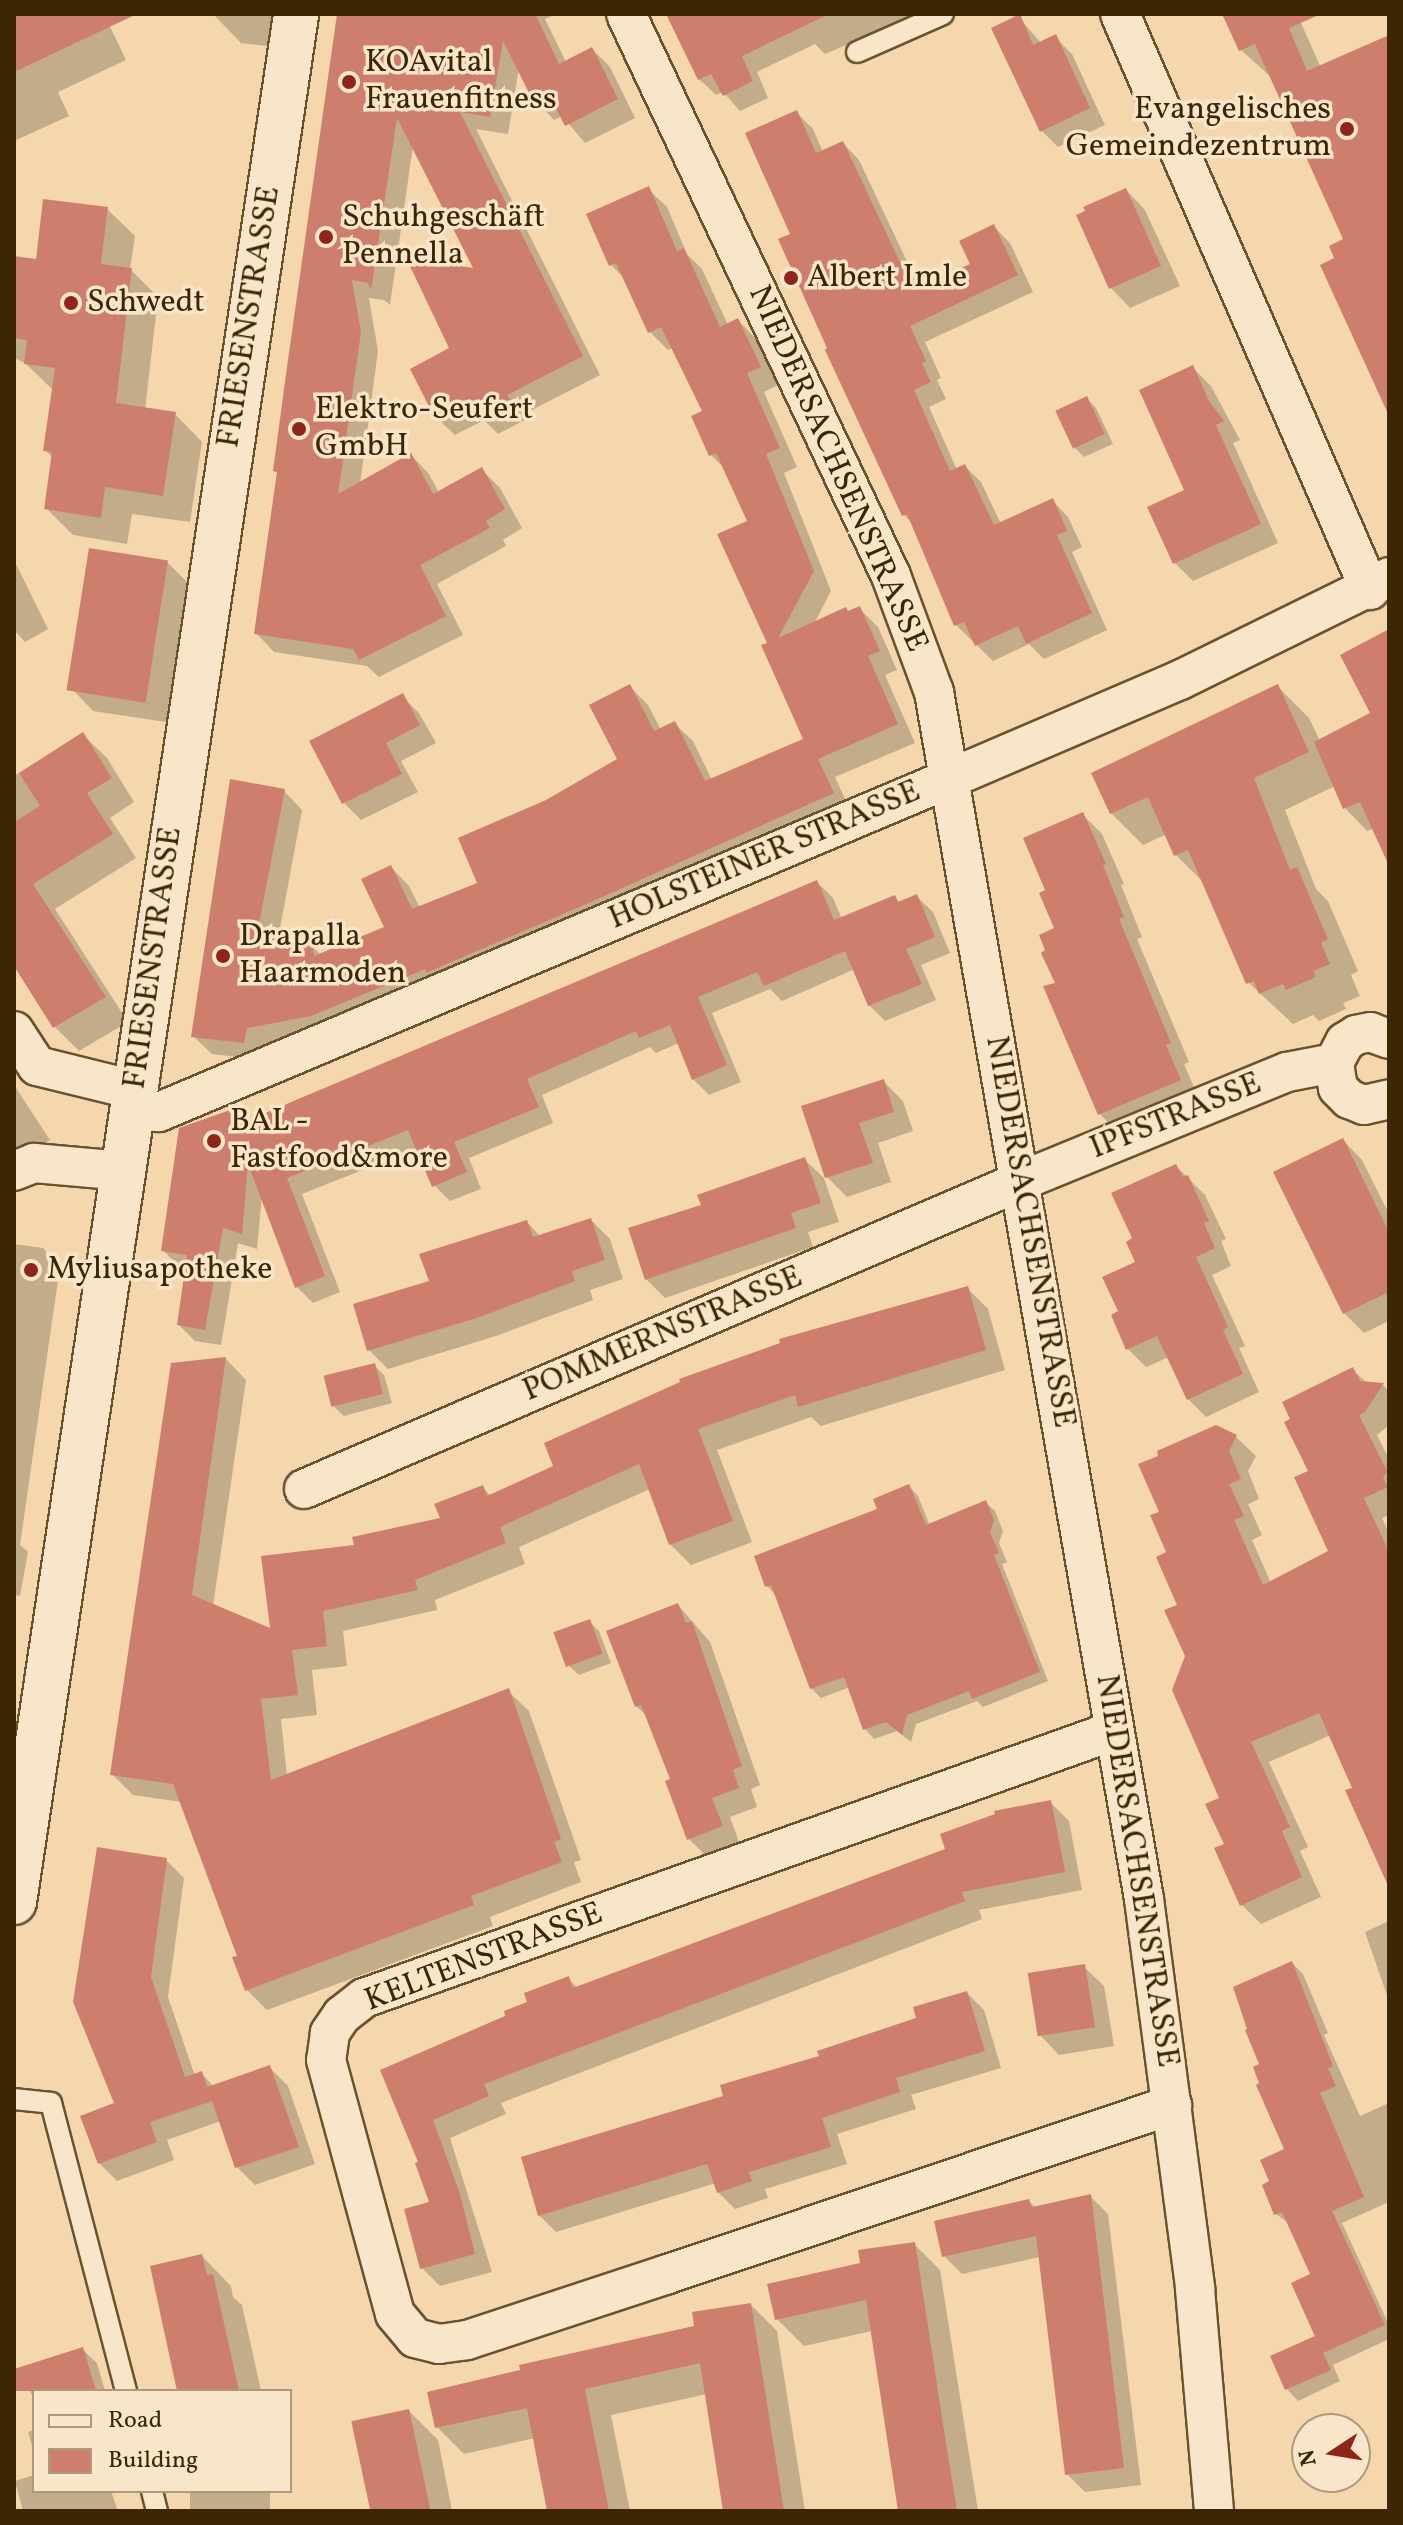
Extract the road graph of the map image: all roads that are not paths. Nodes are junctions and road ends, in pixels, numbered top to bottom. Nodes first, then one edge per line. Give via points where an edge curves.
1 (296, 14) edge
2 (626, 14) edge
3 (943, 14) edge
4 (1120, 14) edge
5 (857, 52) dead end
6 (1380, 584) edge
7 (951, 778) junction
8 (14, 1031) edge
9 (1387, 1034) edge
10 (1334, 1063) junction
11 (1389, 1099) edge
12 (134, 1100) junction
13 (14, 1171) edge
14 (123, 1171) junction
15 (1021, 1181) junction
16 (304, 1489) dead end
17 (1113, 1731) junction
18 (14, 1902) edge
19 (14, 2099) edge
20 (1172, 2105) junction
21 (125, 2389) edge
22 (1214, 2511) edge

1 - 12 main road, FRIESENSTRASSE
2 - 7 street, NIEDERSACHSENSTRASSE via 894,582 934,692
3 - 5 lane
4 - 6 street
6 - 7 street, HOLSTEINER STRASSE via 1180,680
7 - 12 street, HOLSTEINER STRASSE via 159,1112
7 - 15 street, NIEDERSACHSENSTRASSE
8 - 12 street, HOLSTEINER STRASSE via 37,1066
9 - 10 street via 1356,1035 1345,1042
10 - 11 street via 1338,1088 1349,1099 1364,1105
10 - 15 street, IPFSTRASSE via 1287,1072
12 - 14 main road, FRIESENSTRASSE
13 - 14 street via 34,1163
14 - 18 main road, FRIESENSTRASSE
15 - 16 street, POMMERNSTRASSE
15 - 17 street, NIEDERSACHSENSTRASSE
17 - 20 street, NIEDERSACHSENSTRASSE via 1147,1915
17 - 20 street, KELTENSTRASSE via 364,1998 330,2033 326,2060 395,2314 415,2338 439,2344 467,2340 694,2266
19 - 21 lane via 51,2103
20 - 22 street, NIEDERSACHSENSTRASSE

